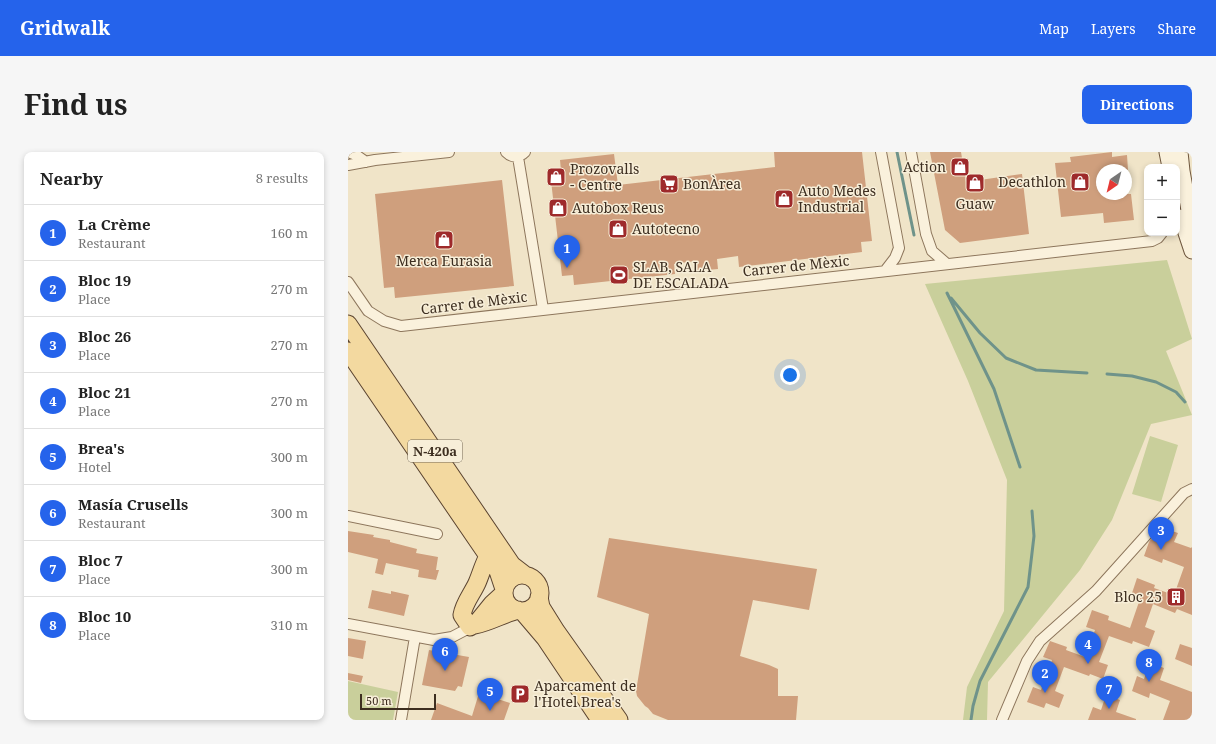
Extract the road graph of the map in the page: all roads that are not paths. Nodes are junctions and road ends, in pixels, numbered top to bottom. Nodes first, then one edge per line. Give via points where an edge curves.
1 (348, 152) edge
2 (449, 152) edge
3 (506, 152) edge
4 (881, 152) edge
5 (911, 152) edge
6 (1161, 152) edge
7 (1167, 152) edge
8 (1180, 152) edge
9 (522, 154) edge
10 (366, 162) junction
11 (1162, 164) edge
12 (1169, 164) edge
13 (348, 165) edge
14 (1178, 200) edge
15 (1192, 227) edge
16 (1160, 236) edge
17 (1192, 251) edge
18 (947, 264) junction
19 (885, 271) junction
20 (348, 282) edge
21 (543, 309) junction
22 (348, 324) edge
23 (348, 351) edge
24 (1192, 488) edge
25 (348, 516) edge
26 (437, 534) dead end
27 (488, 556) junction
28 (525, 575) junction
29 (504, 591) junction
30 (539, 597) junction
31 (520, 610) junction
32 (348, 624) edge
33 (472, 626) junction
34 (415, 637) junction
35 (401, 720) edge
36 (600, 720) edge
37 (619, 720) edge
38 (1002, 720) edge

1 - 10 street
2 - 10 street
3 - 9 street via 510,155
4 - 19 street via 899,248
5 - 18 street via 926,234 932,251
6 - 11 street
7 - 12 main road
8 - 15 main road
9 - 21 street
10 - 13 street
14 - 17 main road
16 - 18 street, Carrer de Mèxic via 1152,241
18 - 19 street, Carrer de Mèxic
19 - 21 street, Carrer de Mèxic
20 - 21 street, Carrer de Mèxic via 368,311 384,322 401,326
22 - 28 main road, N-420a via 512,565
23 - 27 main road, N-420a
24 - 38 street via 1184,493 1096,591 1040,641 1027,661
25 - 26 street
27 - 29 main road, N-420a via 498,571
27 - 33 main road via 478,582 463,608 462,615
28 - 29 main road via 510,579
28 - 30 main road, N-420a via 536,583
29 - 31 main road, N-420a via 508,604
29 - 33 main road
30 - 31 main road via 533,606
30 - 37 main road, N-420a via 541,607 556,631
31 - 33 main road
31 - 36 main road, N-420a via 545,638
32 - 34 street
33 - 34 street via 452,637 434,640
34 - 35 street

